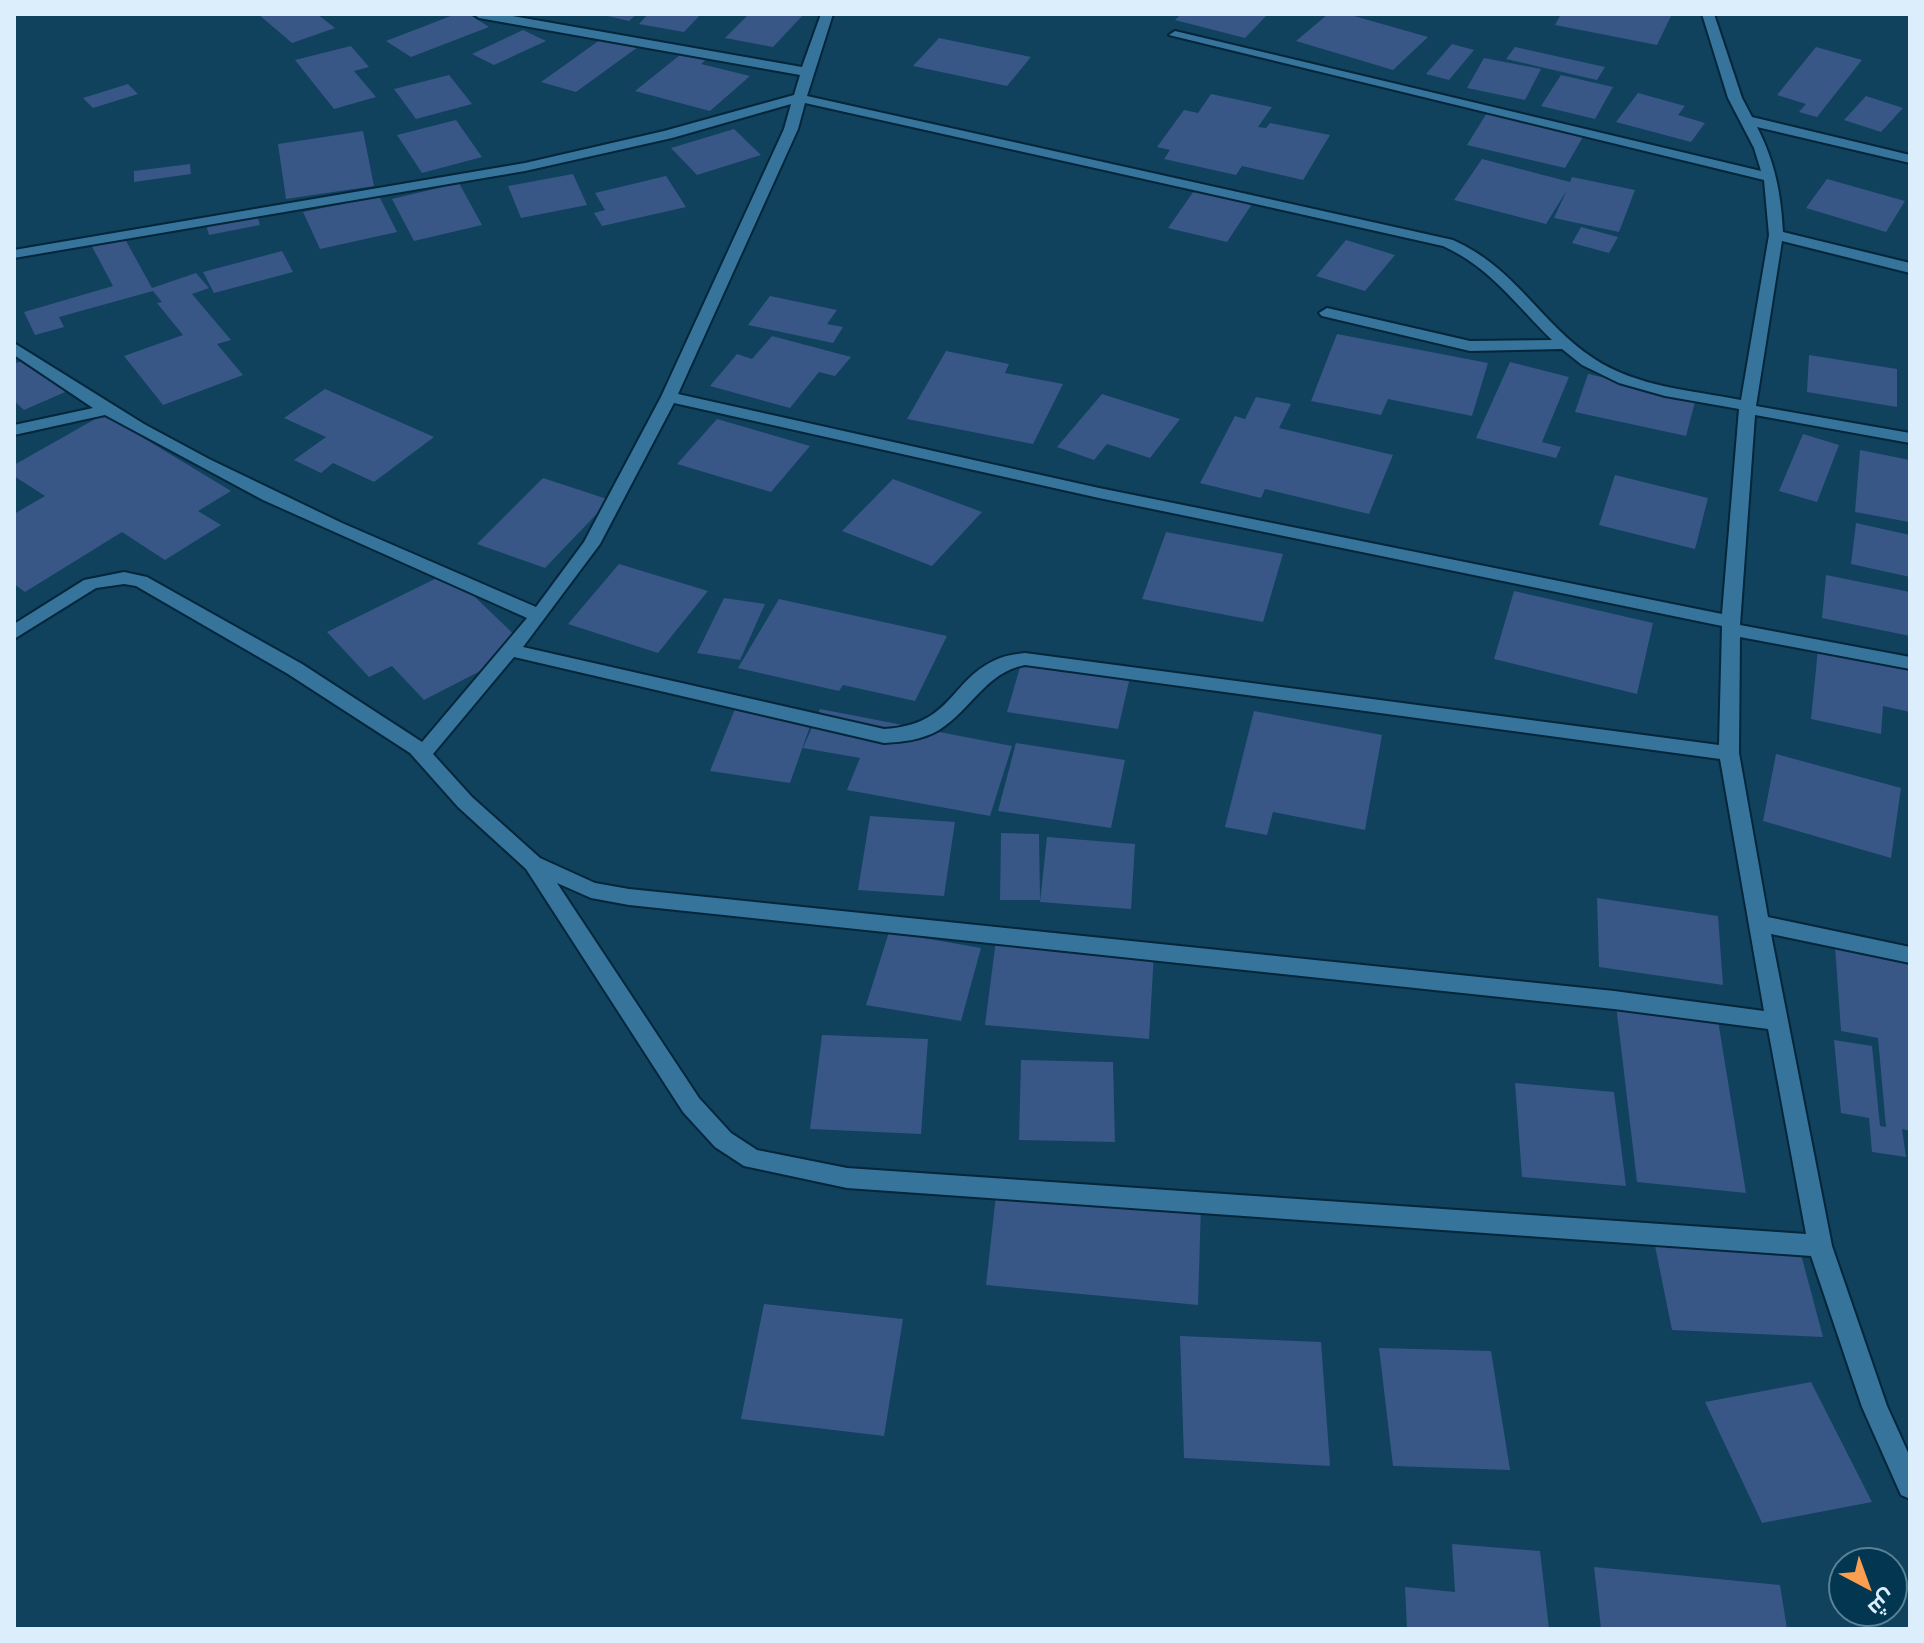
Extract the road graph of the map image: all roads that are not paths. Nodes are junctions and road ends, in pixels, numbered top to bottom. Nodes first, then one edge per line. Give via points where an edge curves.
1 (479, 14) edge
2 (827, 14) edge
3 (1708, 14) edge
4 (1175, 35) dead end
5 (806, 72) junction
6 (799, 98) junction
7 (1746, 120) junction
8 (1910, 159) edge
9 (1770, 177) junction
10 (1776, 235) junction
11 (14, 254) edge
12 (1910, 268) edge
13 (1327, 313) dead end
14 (1566, 344) junction
15 (14, 348) edge
16 (669, 397) junction
17 (1748, 408) junction
18 (104, 410) junction
19 (14, 430) edge
20 (1910, 438) edge
21 (539, 616) junction
22 (1731, 625) junction
23 (14, 633) edge
24 (510, 650) junction
25 (1910, 663) edge
26 (1729, 753) junction
27 (422, 754) junction
28 (533, 863) junction
29 (1759, 923) junction
30 (1910, 955) edge
31 (1777, 1021) junction
32 (1820, 1246) junction
33 (1910, 1486) edge

1 - 5 street
2 - 5 street
3 - 7 street
4 - 9 street
5 - 6 street
6 - 11 street via 539,164
6 - 14 street via 1448,243 1479,256
6 - 16 street via 791,129
7 - 8 street
7 - 9 street
9 - 10 street
10 - 12 street
10 - 17 street
13 - 14 street via 1470,346
14 - 17 street via 1599,369 1628,380
15 - 18 street
16 - 21 street via 591,544
16 - 22 street
17 - 20 street
17 - 22 street
18 - 19 street
18 - 21 street via 207,468
21 - 24 street
22 - 25 street
22 - 26 street
23 - 27 street via 86,587 128,577 295,669
24 - 26 street via 884,736 927,730 1000,662 1025,659
24 - 27 street
26 - 29 street
27 - 28 street via 465,802
28 - 31 street via 591,890 629,897
28 - 32 street via 691,1105 723,1140 752,1159 847,1178
29 - 30 street
29 - 31 street
31 - 32 street
32 - 33 street via 1875,1407

